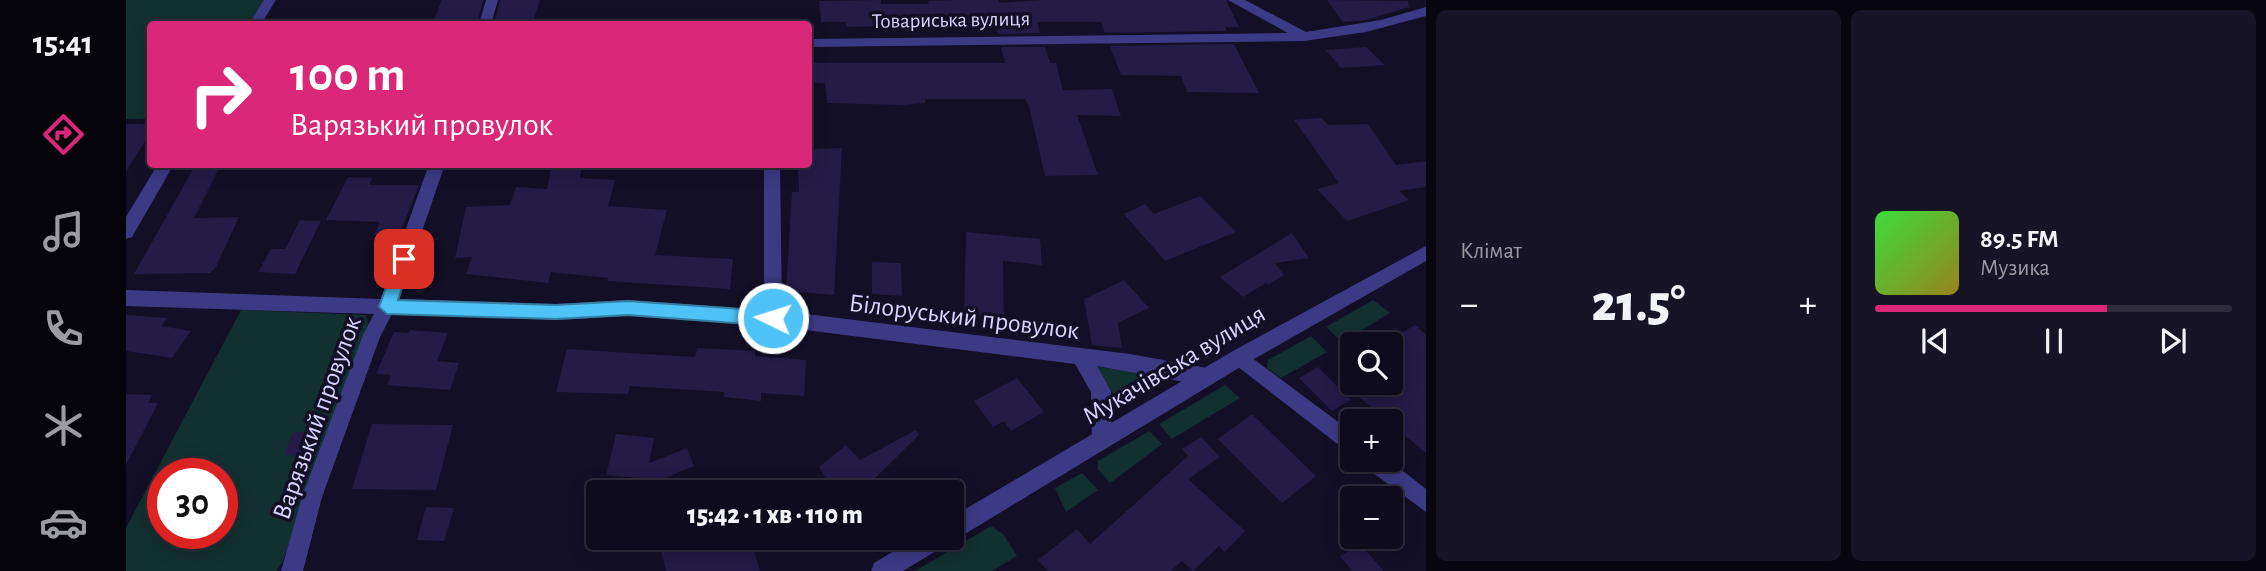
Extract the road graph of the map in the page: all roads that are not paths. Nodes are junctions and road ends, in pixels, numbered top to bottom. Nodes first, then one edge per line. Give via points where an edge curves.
1 (270, 0) edge
2 (492, 0) edge
3 (1234, 0) edge
4 (1426, 11) edge
5 (257, 21) edge
6 (486, 21) edge
7 (1304, 37) junction
8 (812, 43) edge
9 (164, 168) edge
10 (436, 168) edge
11 (772, 168) edge
12 (126, 232) edge
13 (1426, 253) edge
14 (126, 298) edge
15 (387, 307) junction
16 (773, 318) junction
17 (1240, 357) junction
18 (1082, 358) junction
19 (1207, 377) junction
20 (1340, 436) edge
21 (1102, 439) junction
22 (1387, 472) edge
23 (1426, 502) edge
24 (964, 522) edge
25 (917, 550) edge
26 (292, 571) edge
27 (882, 571) edge

1 - 5 street
2 - 6 street
3 - 7 street
4 - 7 street, Товариська вулиця via 1355,31
7 - 8 street, Товариська вулиця
9 - 12 street
10 - 15 street, Варязький провулок
11 - 16 street
13 - 17 street, Мукачівська вулиця
14 - 15 street, Білоруський провулок
15 - 16 street, Білоруський провулок via 556,312 628,308
15 - 26 street, Варязький провулок via 372,335 317,485
16 - 18 street, Білоруський провулок
17 - 19 street, Мукачівська вулиця
17 - 20 street
18 - 19 street, Білоруський провулок
18 - 21 street via 1101,391
19 - 21 street, Мукачівська вулиця
21 - 24 street, Мукачівська вулиця
22 - 23 street
25 - 27 street

